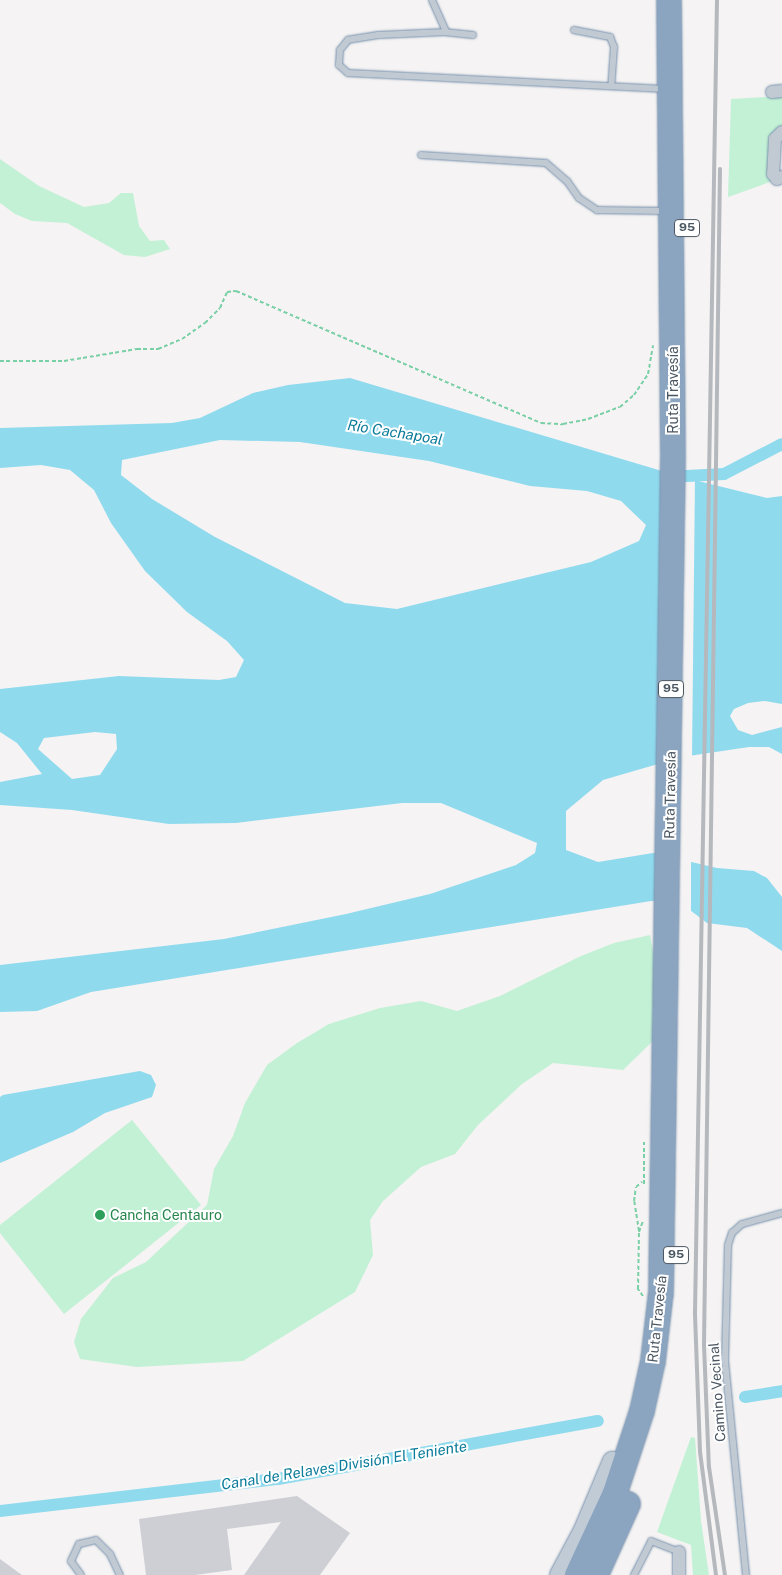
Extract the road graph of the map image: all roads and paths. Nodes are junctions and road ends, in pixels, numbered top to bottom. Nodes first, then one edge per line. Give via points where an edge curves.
1 (432, 0) edge
2 (669, 0) edge
3 (684, 0) edge
4 (574, 30) dead end
5 (446, 32) junction
6 (473, 35) dead end
7 (611, 86) junction
8 (670, 89) junction
9 (782, 132) edge
10 (421, 155) dead end
11 (782, 177) edge
12 (672, 211) junction
13 (654, 342) dead end
14 (0, 361) edge
15 (679, 457) junction
16 (675, 922) junction
17 (666, 1135) junction
18 (642, 1182) dead end
19 (782, 1213) edge
20 (639, 1232) dead end
21 (612, 1461) joint
22 (679, 1552) joint
23 (81, 1575) edge
24 (120, 1575) edge
25 (560, 1575) edge
26 (577, 1575) edge
27 (596, 1575) edge
28 (634, 1575) edge
29 (679, 1575) edge
30 (746, 1575) edge

1 - 5 lane
2 - 8 highway, Ruta Travesía / 95
3 - 15 highway, Ruta Travesía / 95 via 688,308
4 - 7 lane via 610,37 614,47
5 - 6 lane
5 - 7 lane via 378,35 348,40 340,50 339,65 348,73
7 - 8 lane
8 - 12 highway, Ruta Travesía / 95
9 - 11 street via 775,139 773,174 777,179
10 - 12 lane via 546,163 568,181 580,198 597,210
12 - 15 highway, Ruta Travesía / 95
13 - 14 path via 648,374 634,395 620,407 588,420 563,424 541,423 236,291 227,292 220,308 204,323 182,339 158,349 137,349 64,361
15 - 16 highway, Ruta Travesía / 95
16 - 17 highway, Ruta Travesía / 95
16 - 27 highway, Ruta Travesía / 95 via 676,1275 670,1346 643,1460 619,1526
17 - 21 highway via 638,1365
17 - 26 highway, Ruta Travesía / 95 via 661,1292 648,1386 615,1493
18 - 20 path via 636,1187 634,1201
19 - 30 lane, Camino Vecinal via 758,1217 742,1224 732,1233 728,1245 725,1360
21 - 25 street
22 - 28 lane via 651,1542
22 - 29 street
23 - 24 lane via 71,1561 79,1544 96,1540 110,1554

